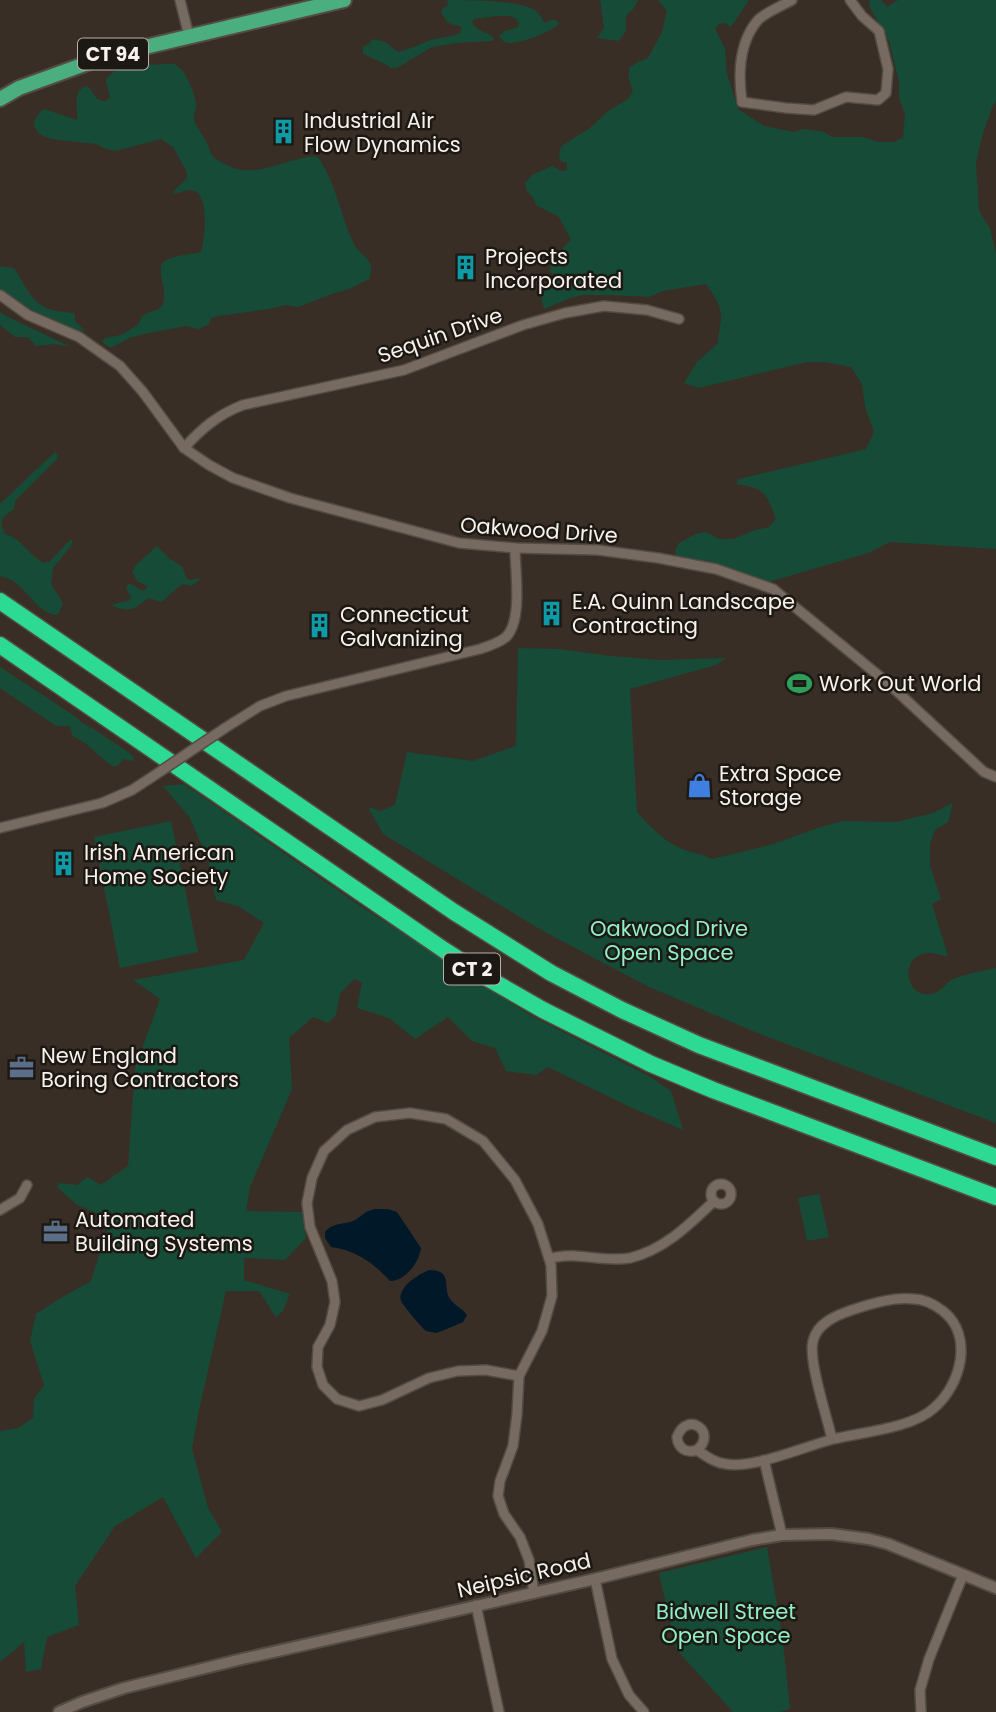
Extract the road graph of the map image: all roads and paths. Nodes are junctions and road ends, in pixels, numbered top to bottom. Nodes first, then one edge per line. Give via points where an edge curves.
1 (180, 0) edge
2 (344, 0) edge
3 (792, 0) edge
4 (850, 0) edge
5 (189, 36) junction
6 (0, 99) edge
7 (0, 295) edge
8 (679, 319) dead end
9 (184, 448) junction
10 (515, 548) junction
11 (0, 601) edge
12 (0, 645) edge
13 (996, 777) edge
14 (0, 828) edge
15 (996, 1157) edge
16 (27, 1185) dead end
17 (996, 1197) edge
18 (714, 1201) dead end
19 (0, 1210) edge
20 (549, 1258) junction
21 (519, 1376) junction
22 (832, 1439) junction
23 (698, 1450) dead end
24 (764, 1460) junction
25 (782, 1535) junction
26 (962, 1575) junction
27 (595, 1579) junction
28 (996, 1588) edge
29 (534, 1593) junction
30 (476, 1605) junction
31 (59, 1712) edge
32 (499, 1712) edge
33 (644, 1712) edge
34 (921, 1712) edge

1 - 5 street
2 - 5 main road, CT 94
3 - 4 street via 759,19 747,38 740,69 742,102 814,110 846,97 878,100 886,93 888,69 879,31
5 - 6 main road, CT 94 via 107,56
7 - 9 street, Oakwood Drive via 28,315 79,337 120,366
8 - 9 street, Sequin Drive via 604,306 565,313 404,370 243,405 224,412
9 - 10 street, Oakwood Drive via 233,478 290,498 459,543
10 - 13 street, Oakwood Drive via 598,550 657,558 716,569 773,589 889,684 984,772
10 - 14 street, bridge via 516,615 502,640 282,697 257,708 127,793
11 - 15 highway, CT 2 via 454,912 551,973 699,1045
12 - 17 highway, CT 2 via 444,950 533,1005 683,1078
16 - 19 street via 20,1198
18 - 20 street via 659,1247 629,1258
20 - 21 street via 552,1296 542,1331
20 - 21 street via 538,1224 515,1180 483,1141 446,1119 410,1114 375,1117 347,1130 324,1151 312,1178 307,1203 310,1227 332,1281 335,1302 318,1347 317,1367 323,1385 337,1399 359,1406 458,1371
21 - 29 street via 513,1446 498,1496 529,1560
22 - 22 street via 908,1423 933,1410 950,1391 961,1357 953,1319 917,1298 884,1300 838,1314 824,1324 813,1338 811,1353
22 - 24 street
23 - 24 street via 726,1464
24 - 25 street
25 - 26 street, Neipsic Road via 869,1539
25 - 27 street, Neipsic Road
26 - 28 street, Neipsic Road
26 - 34 street via 929,1659 920,1690
27 - 29 street, Neipsic Road
27 - 33 street via 612,1659 629,1695
29 - 30 street, Neipsic Road
30 - 31 street, Neipsic Road via 124,1688
30 - 32 street

